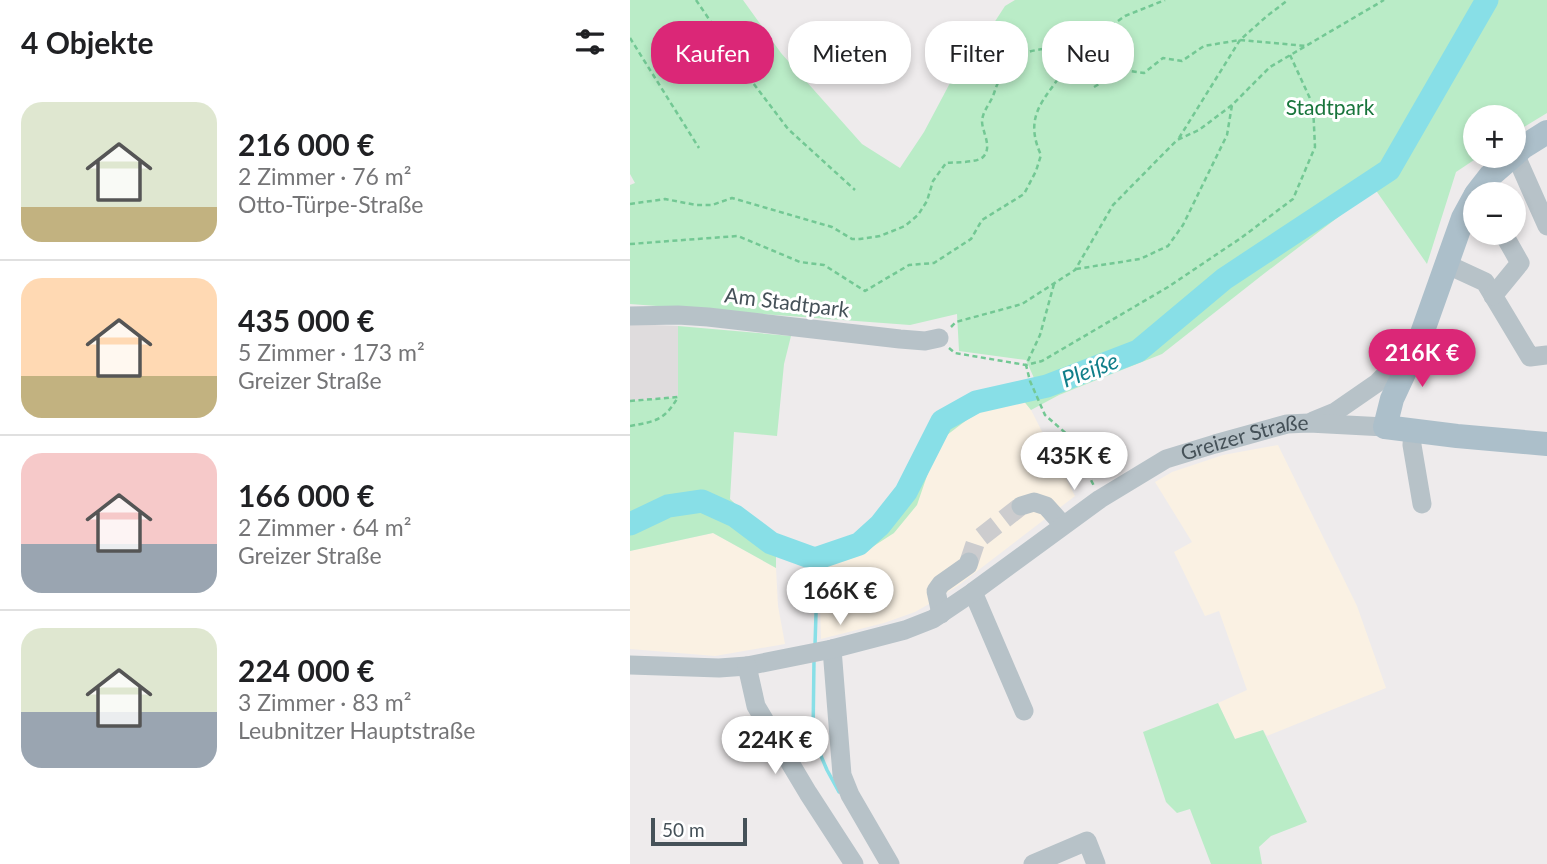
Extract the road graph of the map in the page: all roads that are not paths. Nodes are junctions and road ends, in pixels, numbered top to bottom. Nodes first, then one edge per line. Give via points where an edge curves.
1 (1547, 132) edge
2 (1526, 147) edge
3 (1499, 168) edge
4 (1520, 168) edge
5 (1486, 182) edge
6 (1463, 216) edge
7 (1547, 226) edge
8 (1510, 245) edge
9 (1446, 264) junction
10 (1493, 296) junction
11 (630, 316) edge
12 (939, 338) road end
13 (1420, 339) junction
14 (1547, 355) edge
15 (1309, 422) junction
16 (1385, 427) junction
17 (1413, 430) junction
18 (1547, 444) edge
19 (1422, 504) dead end
20 (1021, 506) dead end
21 (1063, 525) junction
22 (969, 562) tunnel mouth
23 (973, 592) junction
24 (941, 614) junction
25 (828, 650) junction
26 (630, 665) edge
27 (747, 666) junction
28 (1024, 711) dead end
29 (854, 864) edge
30 (890, 864) edge
31 (1033, 864) edge
32 (1096, 864) edge

1 - 2 main road
3 - 5 main road
4 - 7 street
6 - 9 main road
8 - 10 street via 1520,263
9 - 10 street via 1485,282
9 - 13 main road
10 - 14 street via 1530,357
11 - 12 street, Am Stadtpark via 708,317 900,339
13 - 15 street via 1377,383 1335,412
13 - 16 main road via 1392,399
15 - 16 street, Greizer Straße
15 - 21 street, Greizer Straße via 1287,424 1166,459
16 - 17 main road, Greizer Straße
17 - 18 main road, Greizer Straße
17 - 19 street
20 - 21 street via 1034,502 1046,506
21 - 23 street, Greizer Straße
22 - 24 street via 936,591
23 - 24 street, Greizer Straße
23 - 28 street
24 - 25 street, Greizer Straße via 905,630
25 - 27 street, Greizer Straße
25 - 30 street via 842,775
26 - 27 street, Greizer Straße
27 - 29 street via 756,706
31 - 32 street via 1087,841

